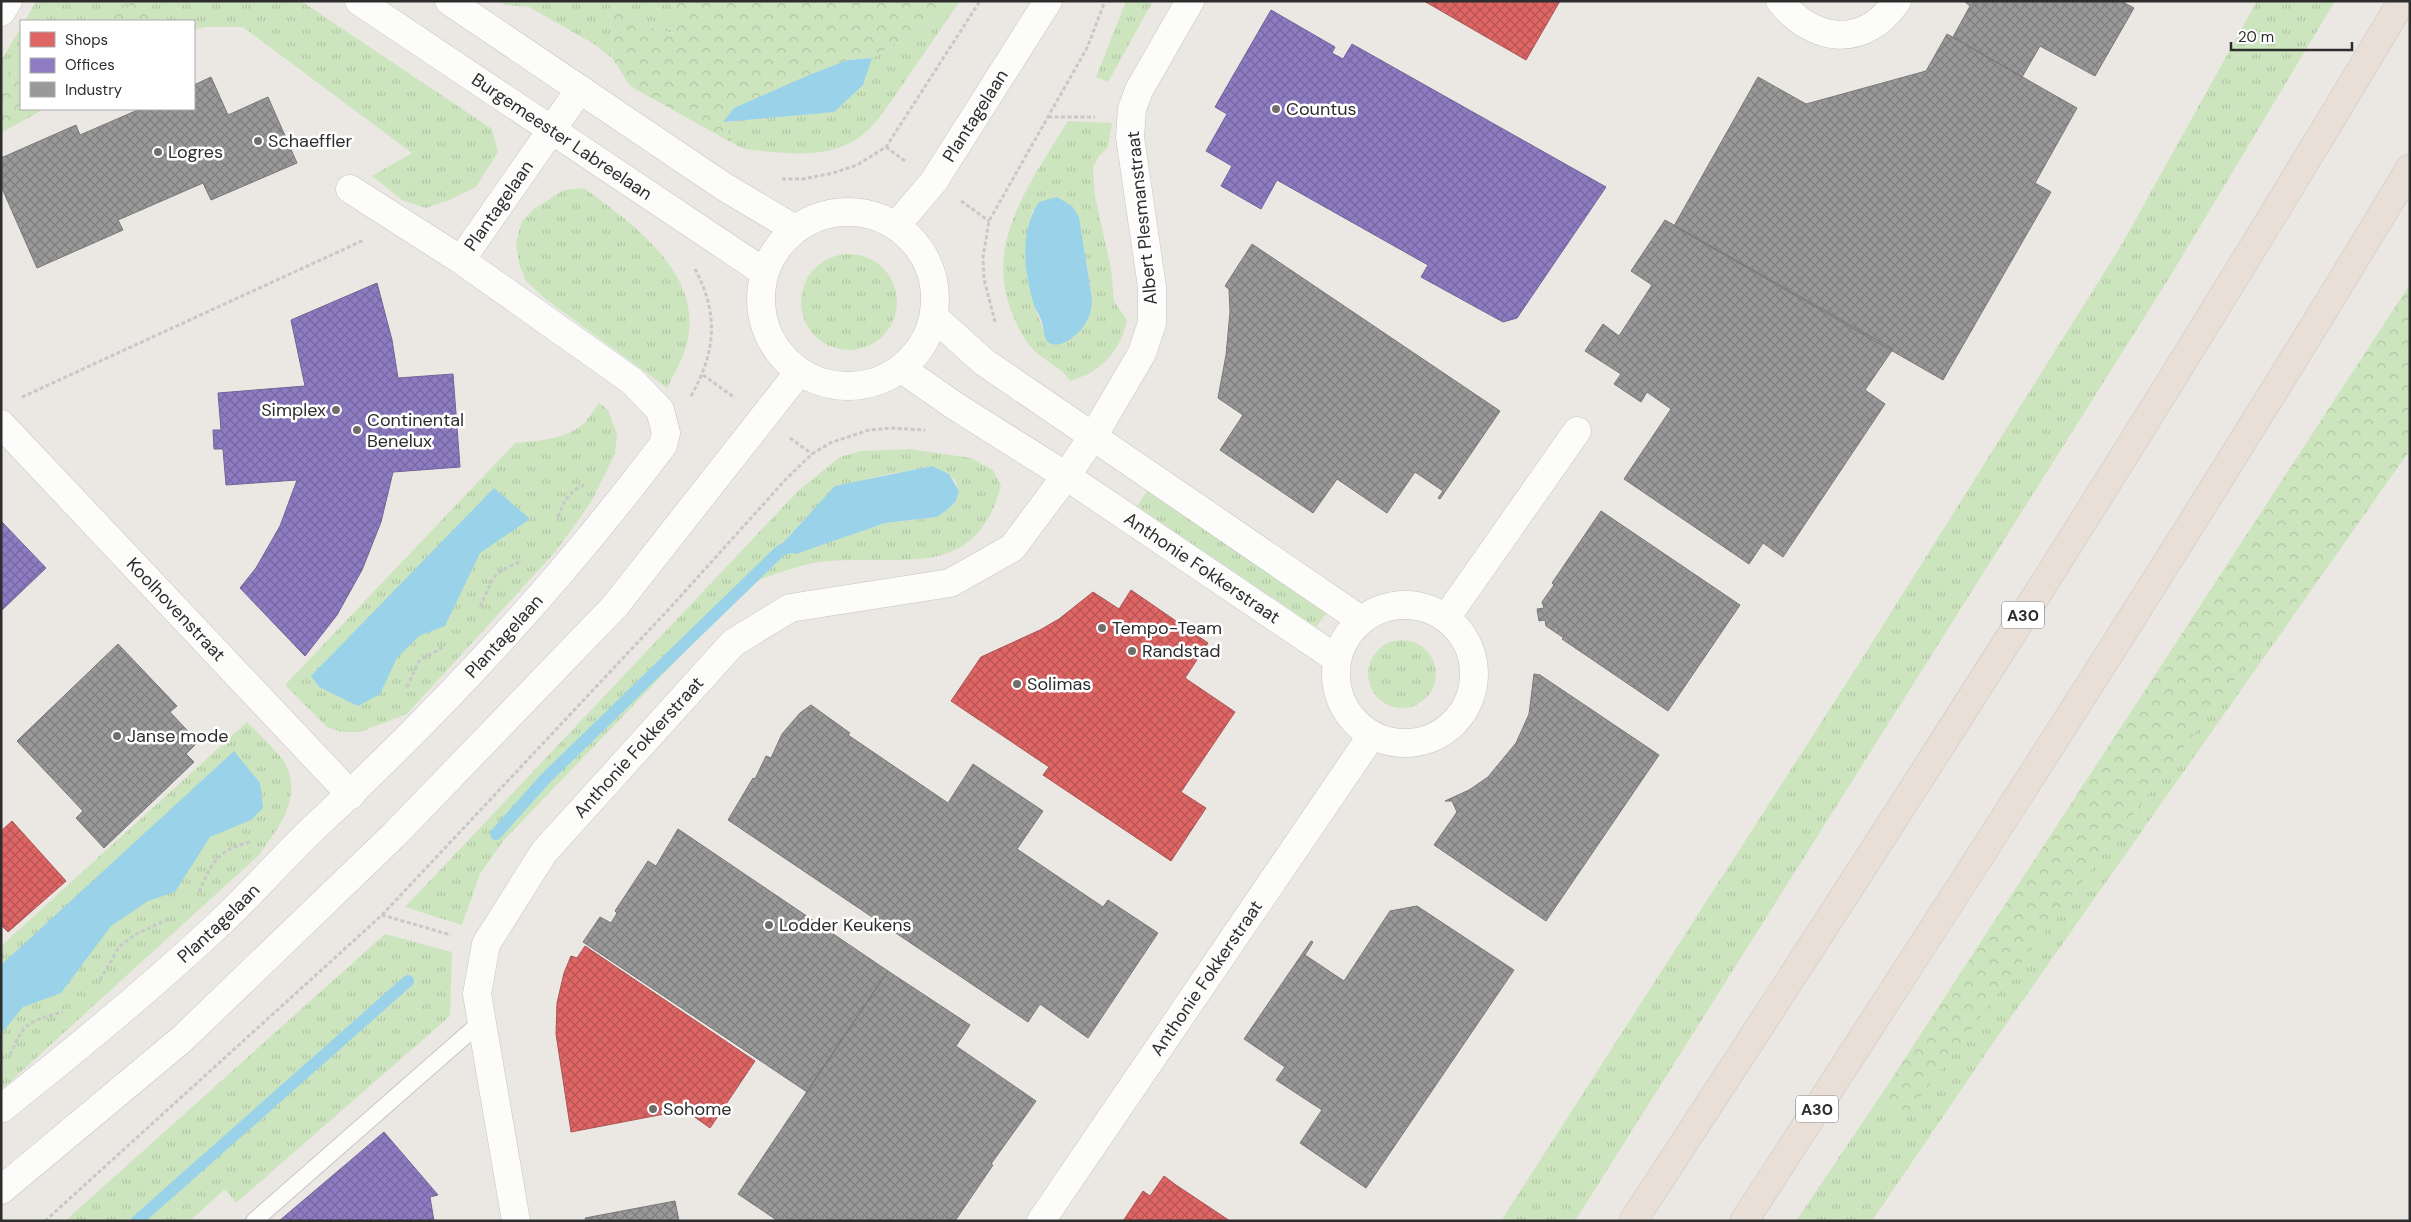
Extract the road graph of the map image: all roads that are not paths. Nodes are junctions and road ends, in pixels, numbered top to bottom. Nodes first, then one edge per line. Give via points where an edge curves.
1 (8, 1) edge
2 (359, 1) edge
3 (449, 1) edge
4 (1048, 1) edge
5 (1190, 1) edge
6 (1780, 1) edge
7 (1897, 1) edge
8 (2402, 1) edge
9 (1, 12) edge
10 (580, 89) junction
11 (552, 131) junction
12 (2410, 168) edge
13 (350, 189) dead end
14 (896, 226) junction
15 (795, 229) junction
16 (462, 260) junction
17 (764, 272) junction
18 (934, 317) junction
19 (902, 369) junction
20 (799, 372) junction
21 (1, 424) edge
22 (1577, 430) dead end
23 (1094, 435) junction
24 (1066, 476) junction
25 (1446, 618) junction
26 (1361, 620) junction
27 (1337, 658) junction
28 (1372, 735) junction
29 (351, 795) junction
30 (481, 1022) junction
31 (1, 1109) edge
32 (1, 1190) edge
33 (254, 1221) edge
34 (516, 1221) edge
35 (1041, 1221) edge
36 (1633, 1221) edge
37 (1744, 1221) edge

1 - 9 street
2 - 11 street, Burgemeester Labreelaan
3 - 10 street
4 - 14 street, Plantagelaan via 934,181
5 - 23 street, Albert Plesmanstraat via 1139,90 1131,117 1130,137 1152,286 1152,323 1142,353
6 - 7 street via 1793,17 1831,35 1852,34 1872,26
8 - 36 highway, A30 via 2150,413 1841,902
10 - 11 street, Plantagelaan
10 - 15 street via 723,186
11 - 16 street, Plantagelaan
11 - 17 street, Burgemeester Labreelaan
12 - 37 highway, A30 via 2216,484
13 - 16 street
14 - 15 street via 872,214 845,211 819,216
14 - 18 street via 912,239 933,275
15 - 17 street via 777,248
16 - 29 street, Plantagelaan via 632,381 660,410 666,433 663,445 602,526 501,640
17 - 20 street via 760,294 761,317 769,338 782,357
18 - 19 street via 917,354
18 - 23 street via 984,362
19 - 20 street via 878,382 851,387 824,384
19 - 24 street, Anthonie Fokkerstraat
20 - 32 street via 616,606 394,835 182,1039
21 - 29 street, Koolhovenstraat
22 - 25 street
23 - 24 street, Anthonie Fokkerstraat
23 - 26 street
24 - 27 street, Anthonie Fokkerstraat
24 - 30 street, Anthonie Fokkerstraat via 1012,548 950,583 790,608 733,643 544,852 486,944 477,994
25 - 26 street via 1426,608 1404,604 1381,609
25 - 28 street via 1462,635 1472,656 1474,678 1469,701 1456,720 1438,735 1417,742 1394,742
26 - 27 street via 1346,637
27 - 28 street via 1336,681 1342,702 1354,721
28 - 35 street, Anthonie Fokkerstraat
29 - 31 street, Plantagelaan via 221,922 78,1047
30 - 33 lane
30 - 34 street, Anthonie Fokkerstraat

